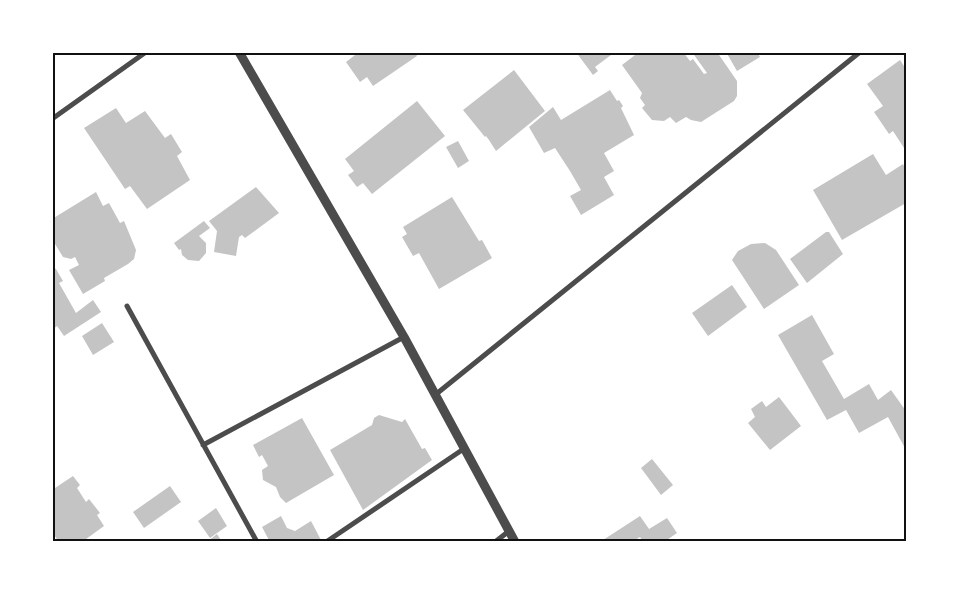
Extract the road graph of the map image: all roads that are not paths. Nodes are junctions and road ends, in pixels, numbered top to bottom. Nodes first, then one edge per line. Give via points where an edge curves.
1 (146, 52) edge
2 (239, 52) edge
3 (860, 52) edge
4 (52, 119) edge
5 (127, 306) dead end
6 (404, 337) junction
7 (435, 395) junction
8 (203, 445) junction
9 (464, 448) junction
10 (509, 531) junction
11 (257, 542) edge
12 (326, 542) edge
13 (495, 542) edge
14 (515, 542) edge

1 - 4 street
2 - 6 street
3 - 7 street
5 - 8 street
6 - 7 street
6 - 8 street
7 - 9 street
8 - 11 street
9 - 10 street
9 - 12 street
10 - 13 street
10 - 14 street

